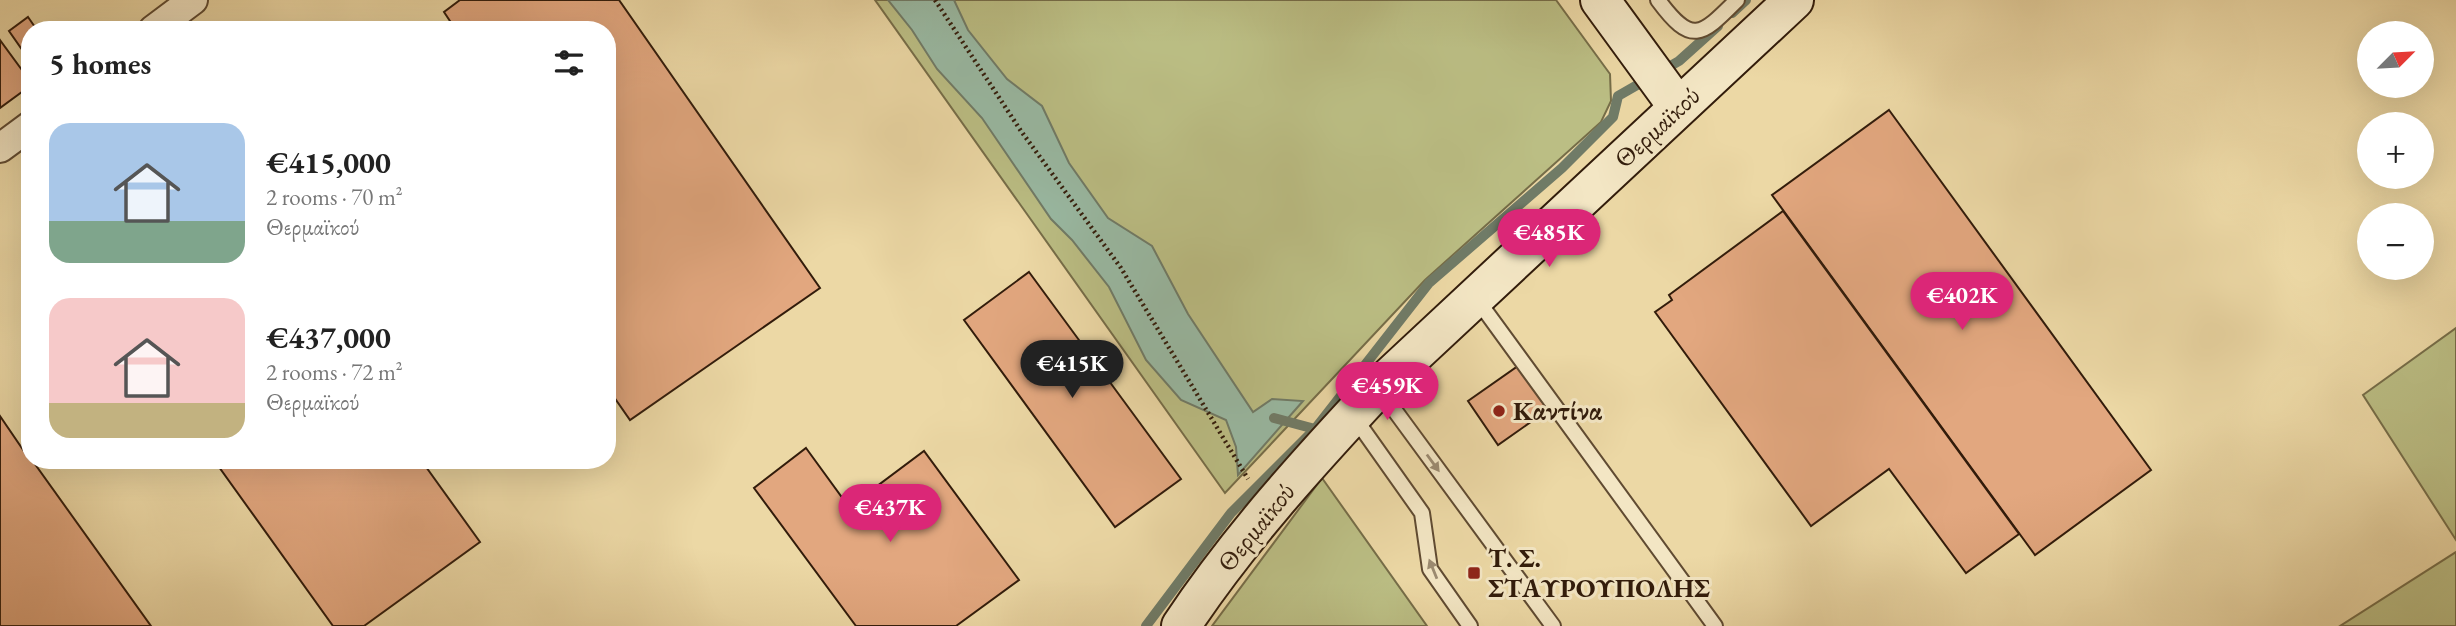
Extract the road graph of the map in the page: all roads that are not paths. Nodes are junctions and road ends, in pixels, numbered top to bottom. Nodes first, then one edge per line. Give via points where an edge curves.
1 (1600, 0) edge
2 (1658, 0) edge
3 (1737, 0) edge
4 (1794, 0) edge
5 (179, 4) edge
6 (162, 21) edge
7 (1678, 107) junction
8 (21, 133) edge
9 (0, 148) edge
10 (1475, 297) junction
11 (1365, 402) junction
12 (1181, 626) edge
13 (1469, 626) edge
14 (1552, 626) edge
15 (1715, 626) edge

1 - 7 street
2 - 3 lane via 1674,21 1693,31 1713,24
4 - 7 street, Θερμαϊκού
5 - 6 street
7 - 10 street, Θερμαϊκού
8 - 9 street
10 - 11 street, Θερμαϊκού
10 - 15 lane
11 - 12 street, Θερμαϊκού via 1267,511
13 -> 11 lane via 1430,569 1422,513
11 -> 14 lane

